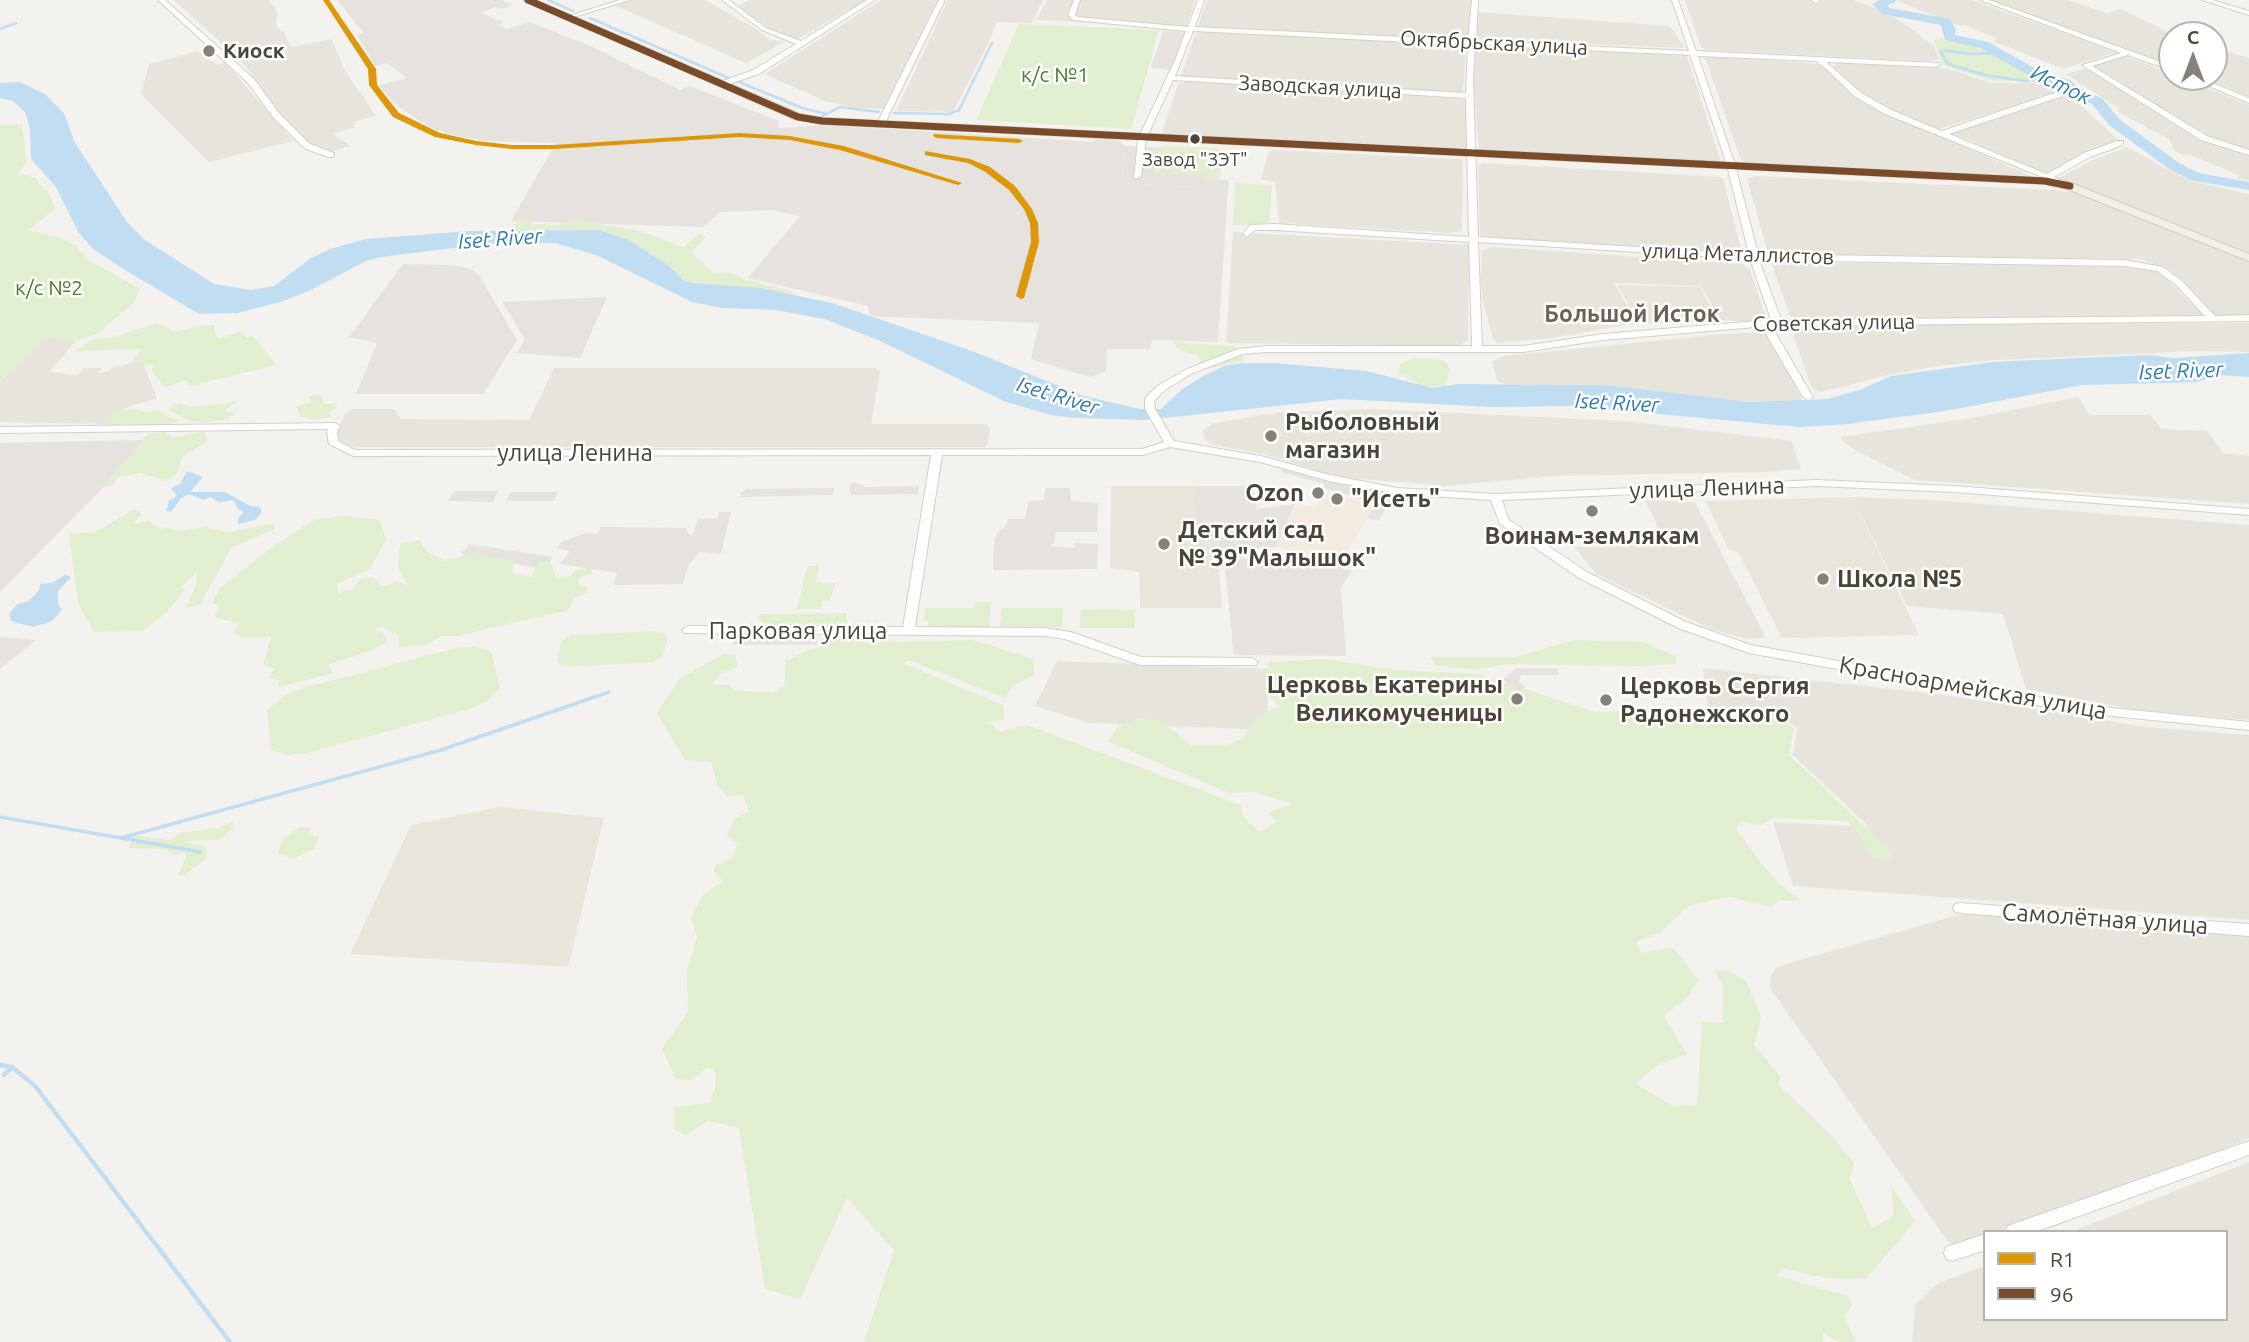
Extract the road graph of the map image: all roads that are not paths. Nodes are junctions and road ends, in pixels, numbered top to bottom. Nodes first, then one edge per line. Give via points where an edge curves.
1 (161, 0) edge
2 (528, 0) edge
3 (627, 0) edge
4 (725, 0) edge
5 (872, 0) edge
6 (942, 0) edge
7 (1077, 0) edge
8 (1201, 0) edge
9 (1475, 0) edge
10 (1675, 0) edge
11 (1983, 0) edge
12 (2205, 0) edge
13 (2249, 13) edge
14 (565, 18) junction
15 (1191, 29) junction
16 (1471, 42) junction
17 (801, 44) junction
18 (1693, 53) junction
19 (2128, 53) junction
20 (1812, 59) junction
21 (2158, 64) edge
22 (1936, 65) dead end
23 (1170, 78) junction
24 (723, 84) junction
25 (2225, 91) edge
26 (2060, 94) dead end
27 (1469, 96) junction
28 (2249, 101) edge
29 (880, 125) junction
30 (1941, 134) junction
31 (1142, 139) junction
32 (2120, 143) dead end
33 (1470, 153) junction
34 (2249, 153) edge
35 (331, 155) dead end
36 (1731, 166) junction
37 (2049, 176) junction
38 (1137, 177) dead end
39 (2070, 186) junction
40 (1247, 234) dead end
41 (1474, 240) junction
42 (1754, 257) junction
43 (2249, 258) edge
44 (2213, 318) junction
45 (2249, 318) edge
46 (1772, 323) junction
47 (1477, 349) junction
48 (1808, 397) dead end
49 (0, 430) edge
50 (1170, 444) junction
51 (937, 453) junction
52 (1495, 497) junction
53 (2249, 512) edge
54 (688, 631) dead end
55 (908, 631) junction
56 (1252, 662) dead end
57 (2249, 726) edge
58 (1960, 908) dead end
59 (2249, 930) edge
60 (2249, 1148) edge
61 (2019, 1230) edge
62 (1983, 1243) edge
63 (1952, 1253) dead end

1 - 35 street via 251,81 307,146
2 - 14 main road
3 - 14 street
4 - 17 street via 764,29
5 - 17 street
6 - 29 street
7 - 15 street, Октябрьская улица via 1071,15 1075,19
8 - 15 street
9 - 16 street
10 - 18 street
11 - 19 street
12 - 13 street
14 - 24 main road
15 - 16 street, Октябрьская улица
15 - 23 street
16 - 18 street, Октябрьская улица
16 - 27 street
17 - 24 street via 756,72
18 - 20 street, Октябрьская улица
18 - 36 street
19 - 21 street
19 - 34 street via 2086,65 2204,138
20 - 22 street, Октябрьская улица
20 - 30 street via 1828,65 1869,102
23 - 27 street, Заводская улица
23 - 31 street
24 - 29 main road via 798,117
25 - 28 street
26 - 30 street
27 - 33 street
29 - 31 main road
30 - 37 street
31 - 33 main road
31 - 38 street
32 - 37 street
33 - 36 main road
33 - 41 street
36 - 39 main road via 2045,181
36 - 42 street
37 - 39 street
39 - 43 main road
40 - 41 street, улица Металлистов via 1253,227 1275,227
41 - 42 street, улица Металлистов
41 - 47 street
42 - 44 street, улица Металлистов via 2144,265 2169,275
42 - 46 street via 1775,317
44 - 45 street, Советская улица
44 - 46 street, Советская улица
46 - 47 street, Советская улица via 1523,349
46 - 48 street via 1771,334
47 - 50 street, Советская улица via 1241,351 1190,371 1150,400 1150,409
49 - 51 street, улица Ленина via 335,426 333,442 353,453
50 - 51 street, улица Ленина via 1143,453
50 - 52 street, улица Ленина via 1261,459 1371,487
51 - 55 street, Парковая улица
52 - 53 street, улица Ленина via 1817,483
52 - 57 street, Красноармейская улица via 1504,522 1583,575 1682,625 1749,649 2074,708
54 - 55 street, Парковая улица
55 - 56 street, Парковая улица via 1045,632 1067,635 1140,661
58 - 59 street, Самолётная улица
60 - 61 street
62 - 63 street

